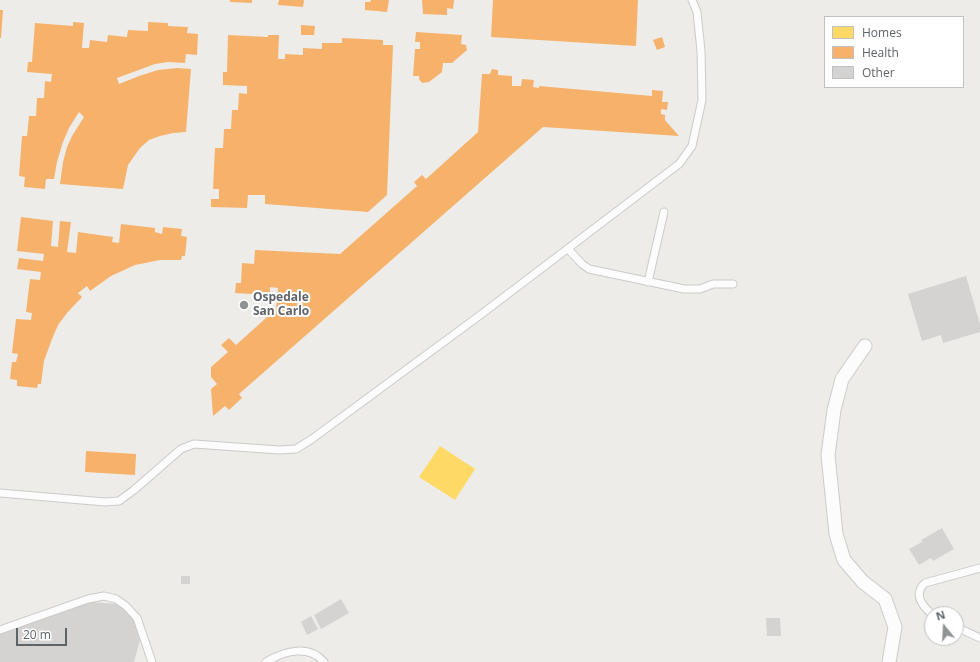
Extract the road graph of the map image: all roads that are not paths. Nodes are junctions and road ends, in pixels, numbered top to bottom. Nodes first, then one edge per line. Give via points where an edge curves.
1 (692, 0) edge
2 (664, 212) dead end
3 (568, 249) junction
4 (648, 282) junction
5 (733, 284) dead end
6 (865, 346) dead end
7 (0, 493) edge
8 (980, 568) edge
9 (925, 606) edge
10 (0, 630) edge
11 (964, 631) edge
12 (980, 638) edge
13 (152, 662) edge
14 (266, 662) edge
15 (324, 662) edge
16 (889, 662) edge

1 - 3 lane via 697,12 701,51 702,100 692,146 679,164
2 - 4 lane
3 - 4 lane via 589,269
3 - 7 lane via 296,449 194,444 181,449 134,490 118,500 105,502
4 - 5 lane via 684,289 700,289 713,284
6 - 16 street via 842,379 834,410 828,455 836,534 844,560 863,582 885,599 895,627
8 - 9 lane via 925,583 920,588 919,597
10 - 13 lane via 88,599 104,596 116,599 137,618
11 - 12 lane
14 - 15 lane via 289,652 304,650 318,655

